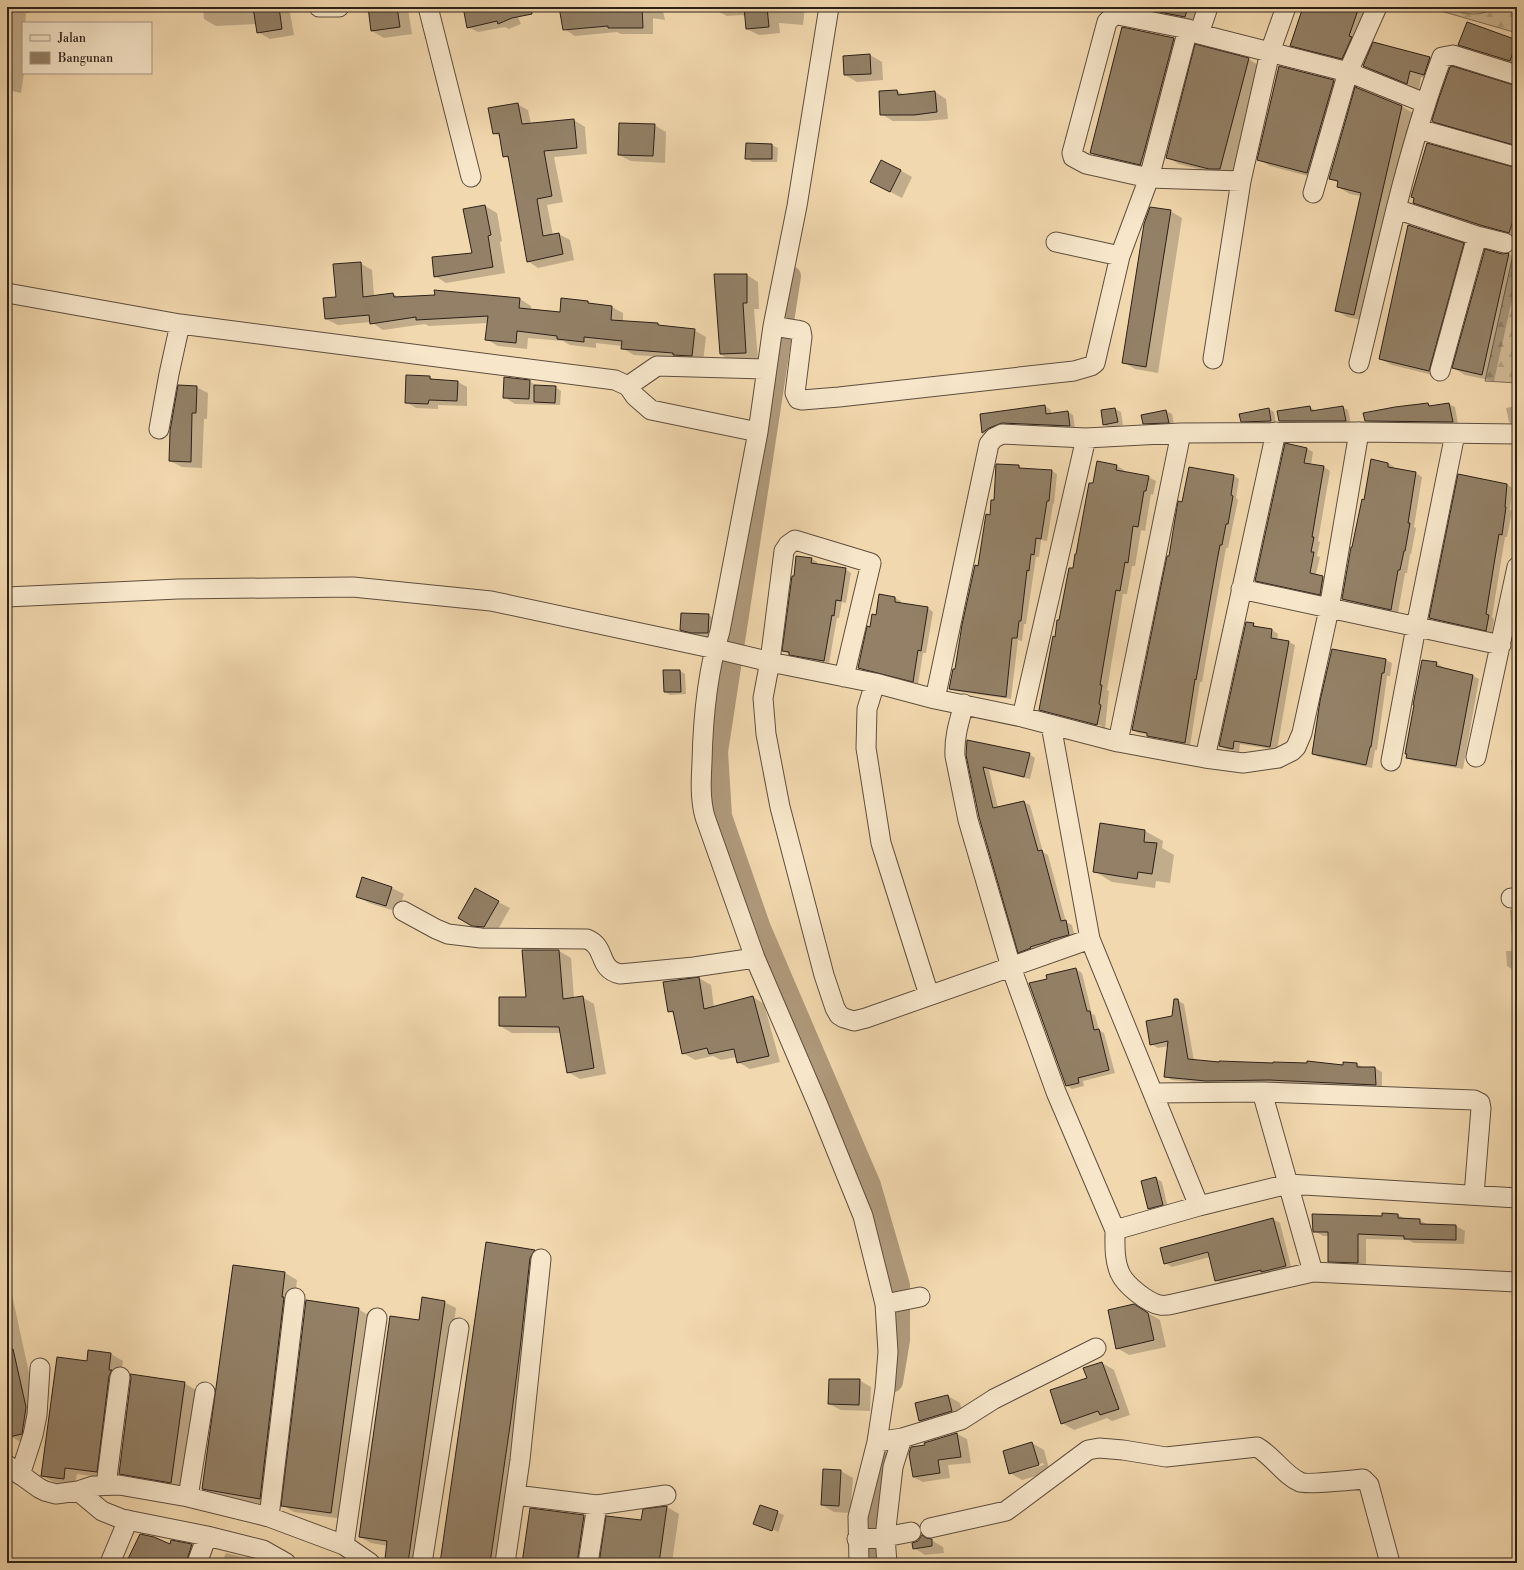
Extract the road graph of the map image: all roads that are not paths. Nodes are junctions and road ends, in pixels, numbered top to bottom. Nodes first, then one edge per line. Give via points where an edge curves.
1 (318, 7) edge
2 (339, 7) edge
3 (428, 7) edge
4 (829, 7) edge
5 (1208, 7) edge
6 (1286, 7) edge
7 (1377, 7) edge
8 (1194, 31) junction
9 (1270, 52) junction
10 (1348, 72) junction
11 (1517, 75) edge
12 (1425, 103) junction
13 (1418, 129) junction
14 (1517, 157) edge
15 (471, 177) dead end
16 (1149, 178) junction
17 (1241, 181) junction
18 (1313, 193) dead end
19 (1396, 209) junction
20 (1477, 236) junction
21 (1056, 242) dead end
22 (1505, 243) dead end
23 (1120, 256) junction
24 (7, 293) edge
25 (180, 324) junction
26 (776, 327) junction
27 (1213, 359) dead end
28 (1360, 363) dead end
29 (767, 369) junction
30 (1440, 371) dead end
31 (628, 386) junction
32 (159, 429) dead end
33 (758, 432) junction
34 (1276, 432) junction
35 (1359, 432) junction
36 (1181, 433) junction
37 (1455, 434) junction
38 (1517, 434) edge
39 (1086, 438) junction
40 (1517, 567) edge
41 (1241, 589) junction
42 (7, 597) edge
43 (1329, 609) junction
44 (1416, 627) junction
45 (1501, 645) junction
46 (720, 650) junction
47 (764, 659) junction
48 (844, 677) junction
49 (874, 683) junction
50 (935, 699) junction
51 (964, 704) junction
52 (1022, 717) junction
53 (1051, 725) junction
54 (1118, 742) junction
55 (1476, 757) dead end
56 (1206, 758) junction
57 (1391, 761) dead end
58 (403, 911) dead end
59 (1090, 939) junction
60 (755, 958) junction
61 (1011, 967) junction
62 (929, 995) junction
63 (1262, 1092) junction
64 (1153, 1093) junction
65 (1288, 1184) junction
66 (1474, 1196) junction
67 (1517, 1198) edge
68 (1199, 1206) junction
69 (1115, 1230) junction
70 (541, 1259) dead end
71 (1313, 1272) junction
72 (1517, 1282) edge
73 (295, 1298) dead end
74 (377, 1318) dead end
75 (459, 1328) dead end
76 (1096, 1348) dead end
77 (40, 1368) dead end
78 (120, 1377) dead end
79 (205, 1392) dead end
80 (889, 1440) junction
81 (14, 1470) edge
82 (106, 1485) junction
83 (78, 1491) junction
84 (515, 1495) junction
85 (666, 1495) dead end
86 (188, 1496) junction
87 (597, 1504) junction
88 (269, 1517) junction
89 (128, 1520) junction
90 (930, 1528) dead end
91 (911, 1532) dead end
92 (207, 1536) junction
93 (872, 1538) junction
94 (344, 1545) junction
95 (110, 1563) edge
96 (197, 1563) edge
97 (286, 1563) edge
98 (370, 1563) edge
99 (422, 1563) edge
100 (505, 1563) edge
101 (588, 1563) edge
102 (858, 1563) edge
103 (887, 1563) edge
104 (1390, 1563) edge

1 - 2 street
3 - 15 street
4 - 26 street
5 - 8 street
6 - 9 street
7 - 10 street
8 - 9 street
8 - 16 street
8 - 16 street via 1118,15 1107,22 1072,154 1076,160 1086,164
9 - 10 street
9 - 17 street
10 - 12 street
10 - 18 street
11 - 12 street via 1447,55 1442,58
12 - 13 street
13 - 14 street
13 - 19 street
16 - 17 street
16 - 23 street
17 - 27 street
19 - 20 street
19 - 28 street
20 - 22 street
20 - 30 street
21 - 23 street
23 - 26 street via 1095,363 1085,369 802,400 798,399 795,393 801,331
24 - 25 street
25 - 31 street via 616,380
25 - 32 street
26 - 29 street
29 - 31 street via 658,366
29 - 33 street
31 - 33 street via 651,410
33 - 46 street via 720,631
34 - 35 street
34 - 36 street
34 - 41 street
35 - 37 street
35 - 43 street
36 - 39 street
36 - 54 street
37 - 38 street
37 - 44 street
39 - 50 street via 1002,434 988,444
39 - 52 street
40 - 45 street
41 - 43 street
41 - 56 street
42 - 46 street via 178,589 353,587 491,601
43 - 44 street
43 - 56 street via 1302,733 1296,747 1278,758 1243,763
44 - 45 street
44 - 57 street
45 - 55 street
46 - 47 street
46 - 60 street via 702,724 703,809
47 - 48 street
47 - 48 street via 784,551 788,544 795,540 871,563
47 - 62 street via 763,698 768,742 782,815 835,1008 839,1015 854,1021
48 - 49 street
49 - 50 street
49 - 62 street via 867,709 866,748 881,842
50 - 51 street
51 - 52 street
51 - 61 street via 955,734 955,756 968,820
52 - 53 street
53 - 54 street
53 - 59 street
54 - 56 street
58 - 60 street via 448,934 481,938 587,939 593,941 597,947 607,969 620,974
59 - 61 street
59 - 64 street
60 - 80 street via 901,1301 888,1352 885,1389
61 - 62 street
61 - 69 street via 1056,1092
63 - 64 street
63 - 65 street
63 - 66 street via 1467,1099 1478,1102 1481,1108
64 - 68 street
65 - 66 street
65 - 68 street
65 - 71 street
66 - 67 street
68 - 69 street
69 - 71 street via 1120,1274 1134,1291 1161,1306
70 - 84 street
71 - 72 street
73 - 88 street
74 - 94 street
75 - 99 street
76 - 80 street via 994,1399 961,1420
77 - 81 street via 33,1435
78 - 82 street
79 - 86 street
80 - 93 street via 893,1467
80 - 93 street via 858,1517
81 - 83 street via 45,1491 56,1494
82 - 83 street
82 - 86 street
83 - 89 street via 102,1511
84 - 87 street
84 - 100 street
85 - 87 street
86 - 88 street
87 - 101 street
88 - 94 street
89 - 92 street
89 - 95 street
90 - 104 street via 1006,1511 1088,1450 1123,1450 1166,1457 1257,1447 1302,1483 1363,1479 1369,1485
91 - 93 street
92 - 96 street
92 - 97 street via 263,1550
93 - 102 street
93 - 103 street
94 - 98 street

